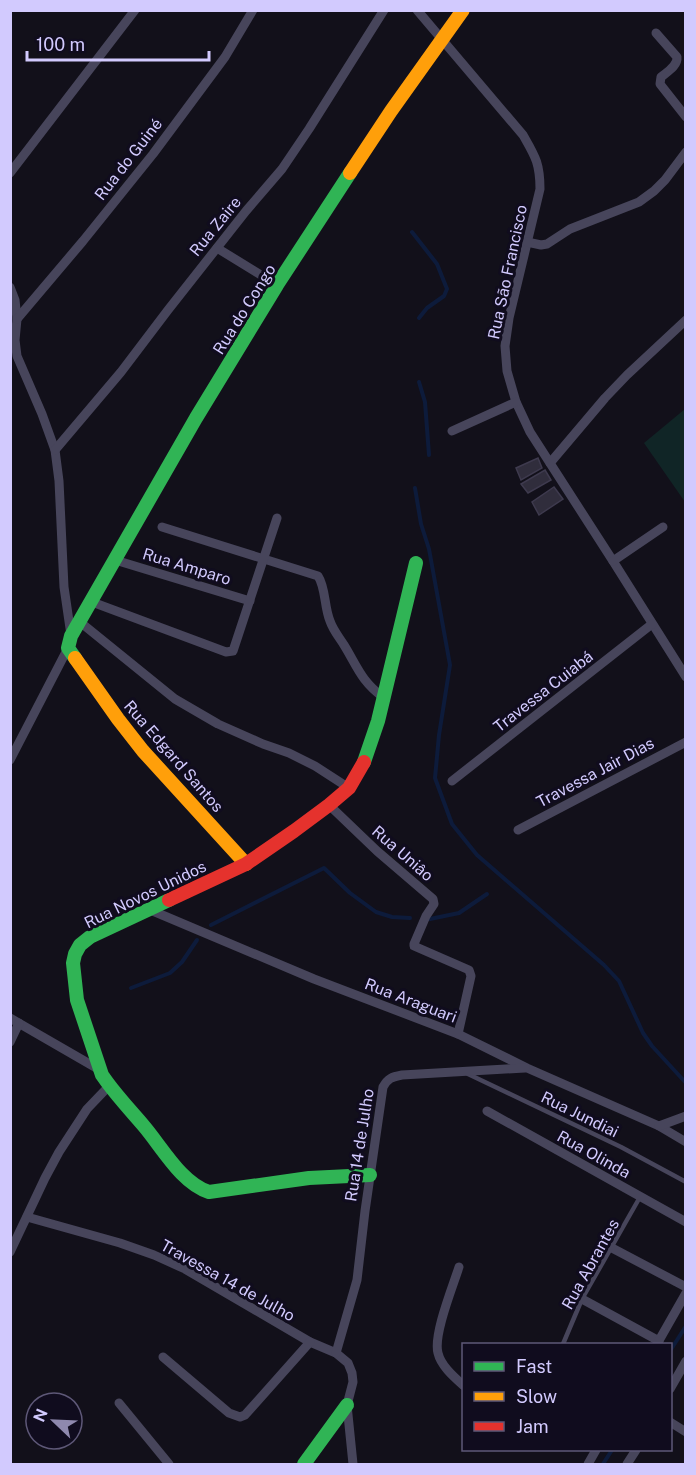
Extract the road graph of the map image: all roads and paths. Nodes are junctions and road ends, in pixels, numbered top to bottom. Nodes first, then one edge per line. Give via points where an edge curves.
1 (135, 10) edge
2 (384, 10) edge
3 (417, 10) edge
4 (462, 10) edge
5 (252, 11) edge
6 (656, 33) dead end
7 (441, 40) junction
8 (686, 117) edge
9 (686, 152) edge
10 (10, 173) edge
11 (527, 242) junction
12 (217, 248) junction
13 (277, 285) junction
14 (10, 287) edge
15 (17, 319) junction
16 (686, 321) edge
17 (14, 353) edge
18 (516, 402) junction
19 (452, 431) dead end
20 (55, 450) junction
21 (550, 463) junction
22 (277, 518) dead end
23 (162, 527) dead end
24 (663, 527) dead end
25 (264, 559) junction
26 (115, 560) junction
27 (613, 561) junction
28 (416, 563) dead end
29 (250, 601) junction
30 (92, 602) junction
31 (80, 622) junction
32 (652, 624) junction
33 (69, 642) junction
34 (685, 676) edge
35 (383, 697) junction
36 (686, 742) edge
37 (10, 760) edge
38 (452, 781) dead end
39 (349, 788) junction
40 (329, 805) junction
41 (519, 830) dead end
42 (246, 864) junction
43 (148, 909) junction
44 (15, 1020) edge
45 (458, 1034) junction
46 (10, 1042) edge
47 (527, 1068) junction
48 (100, 1071) junction
49 (463, 1072) junction
50 (109, 1086) junction
51 (487, 1111) dead end
52 (686, 1116) edge
53 (659, 1126) junction
54 (686, 1143) edge
55 (370, 1175) junction
56 (686, 1182) edge
57 (640, 1197) junction
58 (27, 1217) junction
59 (686, 1222) edge
60 (612, 1248) junction
61 (10, 1252) edge
62 (459, 1267) dead end
63 (686, 1287) edge
64 (686, 1293) edge
65 (582, 1299) junction
66 (310, 1342) junction
67 (563, 1343) edge
68 (658, 1343) edge
69 (336, 1353) junction
70 (163, 1358) dead end
71 (686, 1361) edge
72 (462, 1384) edge
73 (672, 1386) edge
74 (119, 1403) dead end
75 (347, 1405) junction
76 (672, 1423) edge
77 (686, 1432) edge
78 (635, 1451) edge
79 (169, 1464) edge
80 (304, 1464) edge
81 (353, 1464) edge
82 (627, 1464) edge

1 - 10 street
2 - 12 street, Rua Zaire via 282,169
3 - 7 street, Rua São Francisco
4 - 7 street, Rua do Congo
5 - 15 street, Rua do Guiné via 225,57 153,154
6 - 8 street via 677,57 660,81
7 - 11 street, Rua São Francisco via 523,135 535,157 540,189
7 - 13 street, Rua do Congo
9 - 11 street via 665,180 639,202 570,229 548,244
11 - 18 street, Rua São Francisco via 505,346
12 - 13 street
12 - 20 street, Rua Zaire
13 - 26 street, Rua do Congo
14 - 15 street
15 - 17 street
16 - 21 street via 627,375
17 - 20 street
18 - 19 street
18 - 21 street, Rua São Francisco
20 - 33 street
21 - 27 street, Rua São Francisco
22 - 25 street
23 - 25 street
24 - 27 street
25 - 29 street
25 - 35 street via 320,577 329,620 362,677
26 - 29 street, Rua Amparo
26 - 30 street, Rua do Congo
27 - 32 street, Rua São Francisco
28 - 35 street, Rua Novos Unidos
29 - 30 street via 233,651 226,652
30 - 31 street, Rua do Congo
31 - 33 street, Rua do Congo
31 - 39 street via 175,699 218,724 315,766
32 - 34 street, Rua São Francisco
32 - 38 street, Travessa Cuiabá
33 - 37 street, Rua do Congo
33 - 42 street, Rua Edgard Santos via 118,719
35 - 39 street, Rua Novos Unidos via 366,759
36 - 41 street, Travessa Jair Dias
39 - 40 street, Rua Novos Unidos
40 - 42 street, Rua Novos Unidos
40 - 45 street, Rua Uniâo via 433,899 414,946 471,973
42 - 43 street, Rua Novos Unidos
43 - 45 street, Rua Araguari via 314,980
43 - 48 street, Rua Novos Unidos via 90,937 75,954 77,1000
44 - 46 street
44 - 48 street
45 - 47 street, Rua Araguari
47 - 49 street, Rua 14 de Julho
47 - 53 street, Rua Araguari
48 - 50 street, Rua Novos Unidos
49 - 55 street, Rua 14 de Julho via 402,1075 386,1081
49 - 56 lane, Rua Jundiai
50 - 55 street, Rua Novos Unidos via 186,1178 201,1190
50 - 58 street via 79,1121
51 - 57 street, Rua Olinda
52 - 53 street
53 - 54 street, Rua Araguari
55 - 69 street, Rua 14 de Julho via 357,1280
57 - 59 street, Rua Olinda
57 - 60 lane, Rua Abrantes
58 - 61 street
58 - 66 street, Travessa 14 de Julho via 154,1255
60 - 63 street
60 - 65 lane, Rua Abrantes
62 - 72 street via 437,1335 437,1350
64 - 68 street
65 - 67 lane, Rua Abrantes
65 - 68 street
66 - 69 street, Travessa 14 de Julho
66 - 70 street via 240,1417 229,1413
69 - 75 street via 352,1373
71 - 73 street
74 - 79 street
75 - 80 street
75 - 81 street
76 - 77 street
78 - 82 street

